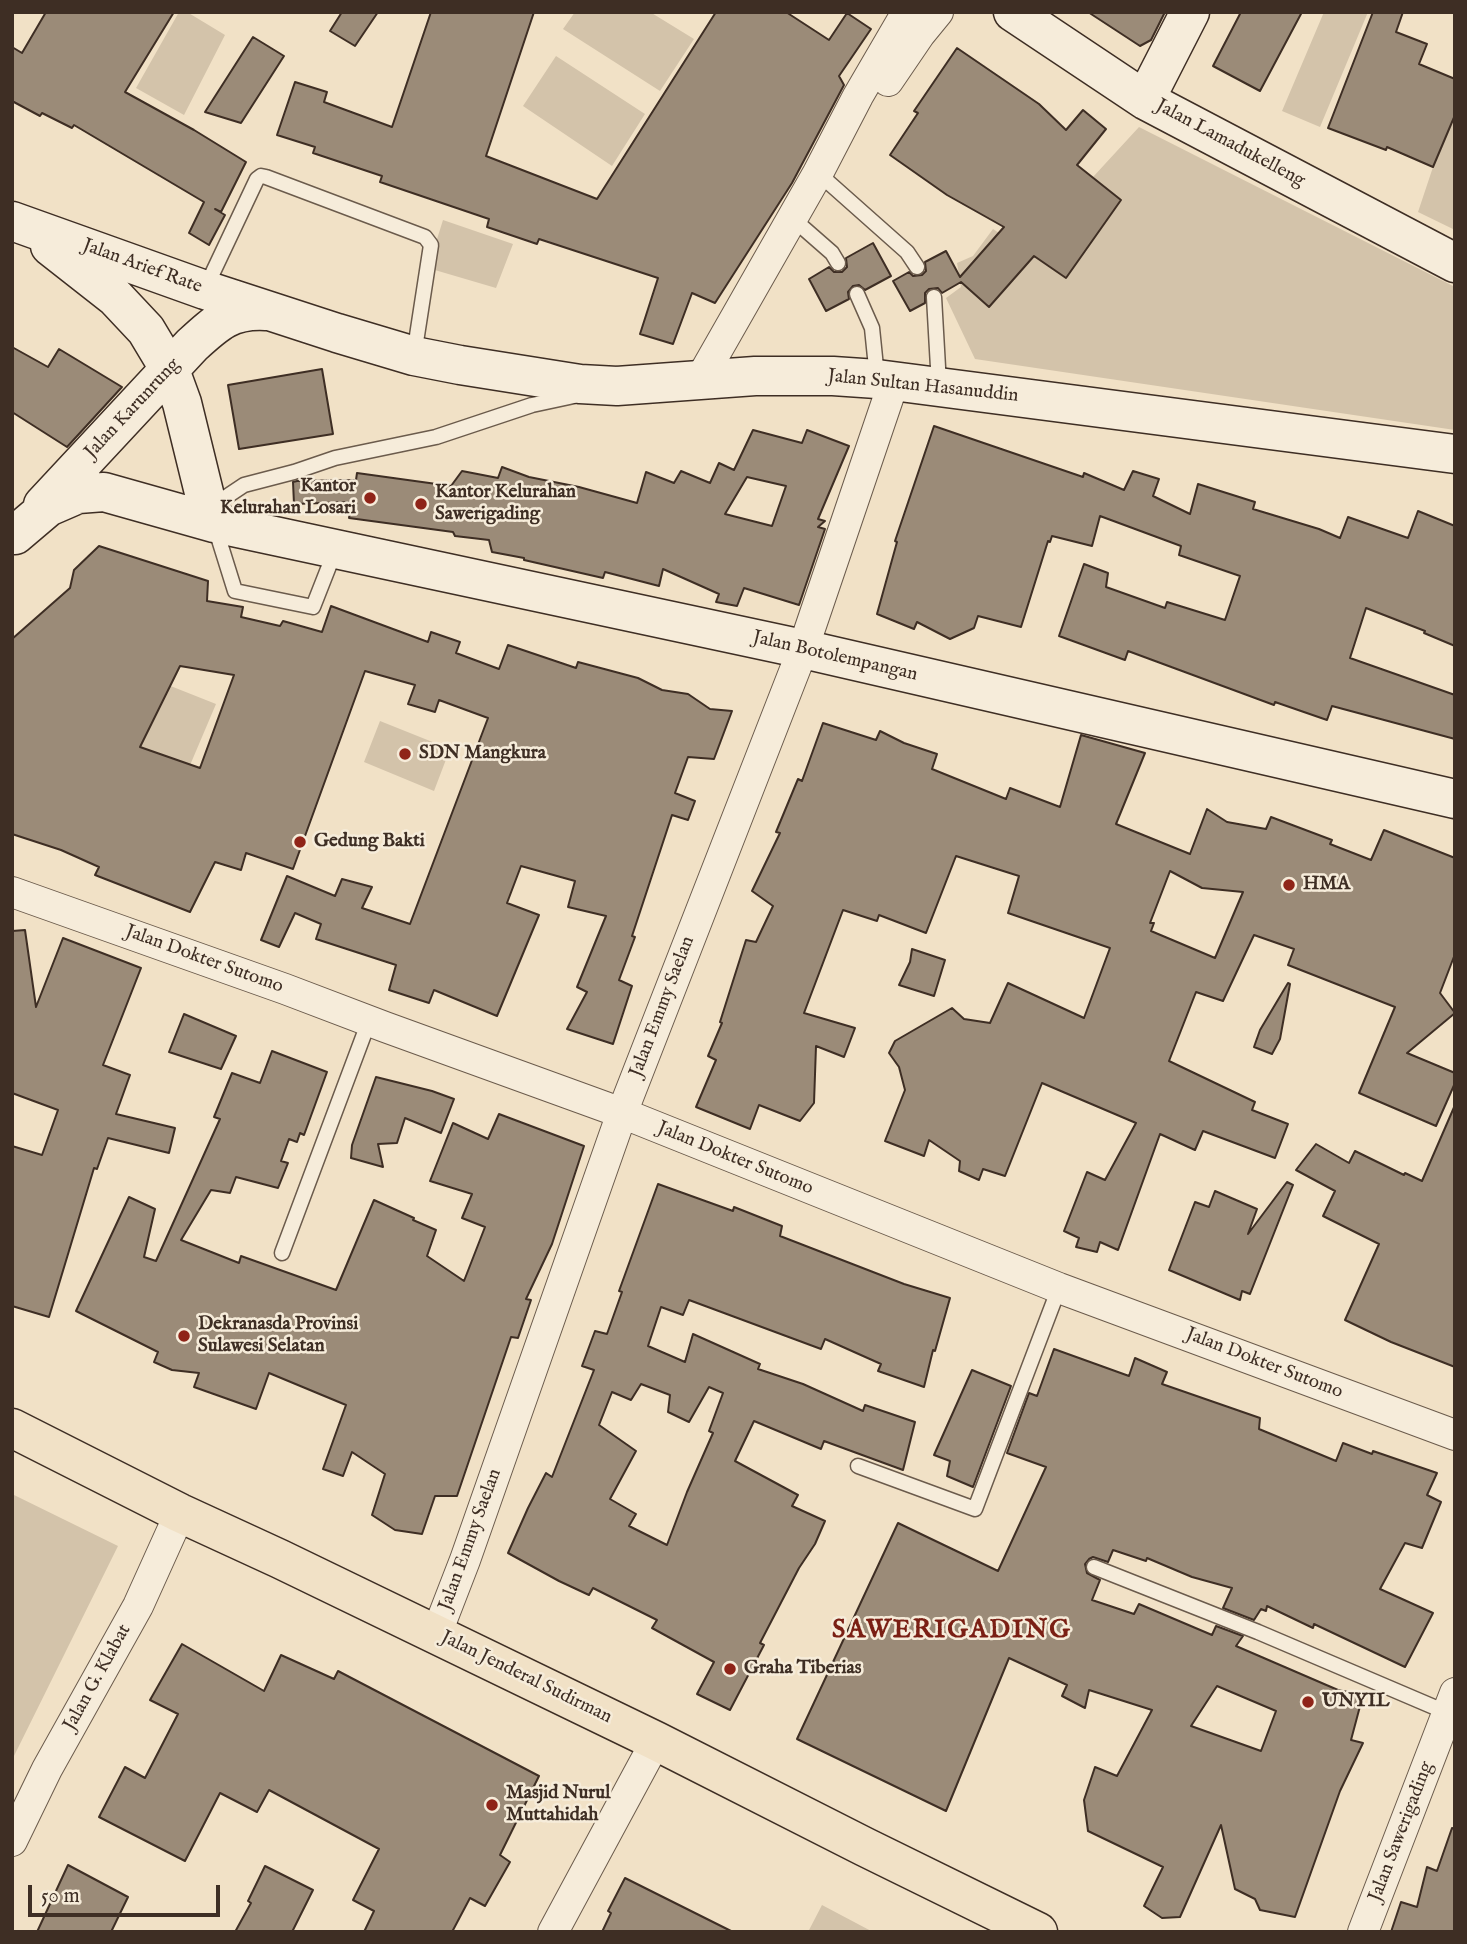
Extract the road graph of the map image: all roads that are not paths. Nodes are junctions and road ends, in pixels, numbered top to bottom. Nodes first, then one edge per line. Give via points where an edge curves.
1 (907, 12) edge
2 (938, 12) edge
3 (1013, 12) edge
4 (1190, 12) edge
5 (1145, 100) junction
6 (818, 173) junction
7 (792, 218) junction
8 (13, 221) edge
9 (838, 263) dead end
10 (1455, 263) edge
11 (917, 267) dead end
12 (205, 290) junction
13 (857, 294) dead end
14 (934, 298) dead end
15 (272, 312) junction
16 (414, 356) junction
17 (170, 370) junction
18 (700, 380) junction
19 (886, 380) junction
20 (617, 386) junction
21 (939, 387) junction
22 (1455, 454) edge
23 (211, 518) junction
24 (14, 537) edge
25 (336, 550) junction
26 (803, 649) junction
27 (1455, 799) edge
28 (12, 892) edge
29 (369, 1021) junction
30 (622, 1113) junction
31 (282, 1253) dead end
32 (1059, 1288) junction
33 (12, 1428) edge
34 (1455, 1435) edge
35 (858, 1466) dead end
36 (180, 1513) junction
37 (1094, 1567) dead end
38 (436, 1635) junction
39 (1451, 1703) edge
40 (656, 1741) junction
41 (12, 1841) edge
42 (553, 1932) edge
43 (1038, 1932) edge
44 (1363, 1932) edge

1 - 6 street
2 - 6 street
3 - 5 street, Jalan Lamadukelleng
4 - 5 street
5 - 10 street, Jalan Lamadukelleng
6 - 7 street
6 - 11 lane via 907,252
7 - 9 lane
7 - 18 street
8 - 12 street, Jalan Arief Rate
8 - 17 street via 115,297 146,330
12 - 15 street, Jalan Arief Rate
12 - 16 lane via 257,179 266,177 429,240
13 - 19 lane
14 - 21 lane
15 - 16 street, Jalan Sultan Hasanuddin
15 - 17 street, Jalan Karunrung via 248,310 212,326
16 - 20 street, Jalan Sultan Hasanuddin
17 - 23 street
17 - 24 street, Jalan Karunrung
18 - 19 street, Jalan Sultan Hasanuddin via 781,376
18 - 20 street, Jalan Sultan Hasanuddin
19 - 21 street, Jalan Sultan Hasanuddin
19 - 26 street, Jalan Emmy Saelan
20 - 23 lane via 244,485 226,497
21 - 22 street, Jalan Sultan Hasanuddin
23 - 24 street, Jalan Botolempangan via 104,492 78,494 48,507
23 - 25 street, Jalan Botolempangan
23 - 25 lane via 235,591 270,600 313,607
25 - 26 street, Jalan Botolempangan
26 - 27 street, Jalan Botolempangan
26 - 30 street, Jalan Emmy Saelan
28 - 29 street, Jalan Dokter Sutomo
29 - 30 street, Jalan Dokter Sutomo
29 - 31 lane
30 - 32 street, Jalan Dokter Sutomo
30 - 38 street, Jalan Emmy Saelan
32 - 34 street, Jalan Dokter Sutomo
32 - 35 lane via 975,1509
33 - 36 main road, Jalan Jenderal Sudirman
36 - 38 main road, Jalan Jenderal Sudirman
36 - 41 street, Jalan G. Klabat via 138,1606
37 - 39 lane
38 - 40 main road, Jalan Jenderal Sudirman
39 - 44 street, Jalan Sawerigading
40 - 42 street
40 - 43 main road, Jalan Jenderal Sudirman

